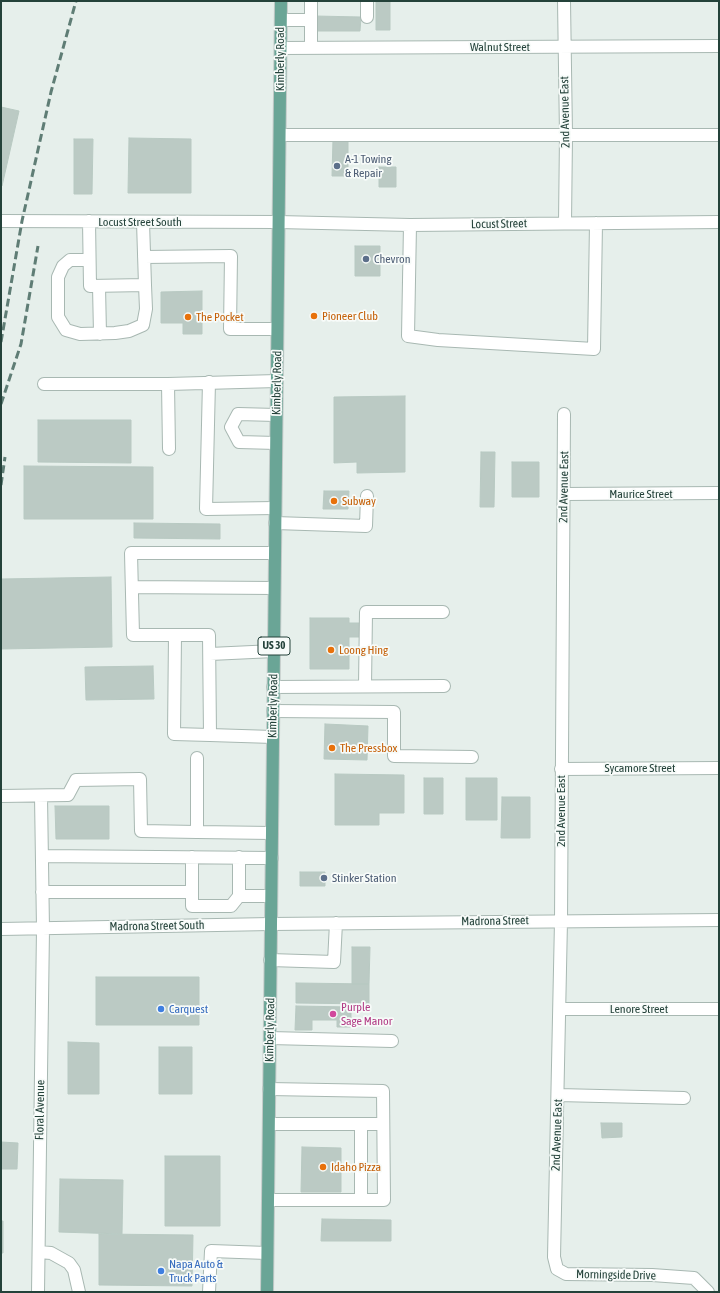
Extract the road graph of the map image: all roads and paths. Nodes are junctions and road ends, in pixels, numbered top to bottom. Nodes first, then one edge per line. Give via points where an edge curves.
1 (281, 1) edge
2 (311, 1) edge
3 (367, 1) edge
4 (564, 1) edge
5 (367, 18) dead end
6 (281, 20) junction
7 (311, 20) junction
8 (719, 46) edge
9 (564, 47) junction
10 (280, 48) junction
11 (311, 48) junction
12 (566, 135) junction
13 (719, 135) edge
14 (280, 136) junction
15 (1, 221) edge
16 (89, 221) junction
17 (143, 222) junction
18 (278, 222) junction
19 (719, 222) edge
20 (565, 223) junction
21 (596, 223) junction
22 (410, 225) junction
23 (144, 257) junction
24 (89, 260) junction
25 (145, 285) junction
26 (99, 286) junction
27 (277, 329) junction
28 (100, 334) junction
29 (277, 381) junction
30 (209, 382) junction
31 (44, 384) dead end
32 (168, 384) junction
33 (564, 414) dead end
34 (276, 415) junction
35 (208, 427) junction
36 (231, 427) junction
37 (276, 443) junction
38 (169, 449) dead end
39 (719, 493) edge
40 (564, 494) junction
41 (367, 496) dead end
42 (275, 508) junction
43 (275, 523) junction
44 (275, 553) junction
45 (132, 587) junction
46 (274, 588) junction
47 (443, 612) dead end
48 (175, 635) junction
49 (274, 652) junction
50 (210, 654) junction
51 (273, 686) junction
52 (365, 686) junction
53 (444, 686) dead end
54 (273, 711) junction
55 (210, 735) junction
56 (273, 737) junction
57 (472, 757) dead end
58 (197, 758) dead end
59 (719, 768) edge
60 (561, 769) junction
61 (1, 796) edge
62 (41, 796) junction
63 (197, 832) junction
64 (272, 833) junction
65 (42, 856) junction
66 (192, 857) junction
67 (239, 857) junction
68 (272, 858) junction
69 (42, 892) junction
70 (192, 892) junction
71 (239, 896) junction
72 (271, 896) junction
73 (192, 906) junction
74 (719, 920) edge
75 (561, 921) junction
76 (336, 923) junction
77 (271, 924) junction
78 (192, 926) junction
79 (1, 929) edge
80 (43, 929) junction
81 (270, 960) junction
82 (560, 1009) junction
83 (719, 1009) edge
84 (270, 1038) junction
85 (392, 1041) dead end
86 (269, 1089) junction
87 (558, 1095) junction
88 (684, 1098) dead end
89 (269, 1124) junction
90 (361, 1124) junction
91 (383, 1124) junction
92 (268, 1200) junction
93 (361, 1200) junction
94 (554, 1208) joint
95 (39, 1252) junction
96 (267, 1253) junction
97 (38, 1292) edge
98 (80, 1292) edge
99 (209, 1292) edge
100 (267, 1292) edge
101 (708, 1292) edge

1 - 6 main road, Kimberly Road / US 30
2 - 7 street
3 - 5 street
4 - 9 street, 2nd Avenue East
6 - 7 street
6 - 10 main road, Kimberly Road / US 30
7 - 11 street
8 - 9 street, Walnut Street
9 - 11 street, Walnut Street
9 - 12 street, 2nd Avenue East
10 - 11 street, Walnut Street
10 - 14 main road, Kimberly Road / US 30
12 - 13 street
12 - 14 street
12 - 20 street, 2nd Avenue East
14 - 18 main road, Kimberly Road / US 30
15 - 16 street, Locust Street South
16 - 17 street, Locust Street South
16 - 24 street
17 - 18 street, Locust Street South
17 - 23 street
18 - 22 street, Locust Street
18 - 27 main road, Kimberly Road / US 30
19 - 21 street, Locust Street
20 - 21 street, Locust Street
20 - 22 street, Locust Street
21 - 22 street via 594,349 408,336
23 - 25 street
23 - 27 street via 231,256 230,329
24 - 26 street via 90,286
24 - 28 street via 70,260 58,277 58,318 66,330 80,334
25 - 26 street
25 - 28 street via 146,309 143,325 129,331
26 - 28 street
27 - 29 main road, Kimberly Road / US 30
29 - 30 street
29 - 34 main road, Kimberly Road / US 30
30 - 32 street
30 - 35 street
31 - 32 street
32 - 38 street
33 - 40 street, 2nd Avenue East
34 - 36 street via 238,414
34 - 37 main road, Kimberly Road / US 30
35 - 36 street
35 - 42 street via 206,509
36 - 37 street via 239,442
37 - 42 main road, Kimberly Road / US 30
39 - 40 street, Maurice Street
40 - 60 street, 2nd Avenue East
41 - 43 street via 366,526
42 - 43 main road, Kimberly Road / US 30
43 - 44 main road, Kimberly Road / US 30
44 - 45 street via 131,553
44 - 46 main road, Kimberly Road / US 30
45 - 46 street
45 - 48 street via 132,635
46 - 49 main road, Kimberly Road / US 30
47 - 52 street via 366,612
48 - 50 street via 209,635
48 - 55 street via 174,734
49 - 50 street
49 - 51 main road, Kimberly Road / US 30
50 - 55 street
51 - 52 street
51 - 54 main road, Kimberly Road / US 30
52 - 53 street
54 - 56 main road, Kimberly Road / US 30
54 - 57 street via 394,712 394,756
55 - 56 street
56 - 64 main road, Kimberly Road / US 30
58 - 63 street
59 - 60 street, Sycamore Street
60 - 75 street, 2nd Avenue East
61 - 62 street
62 - 63 street via 68,795 76,780 140,779 141,831
62 - 65 street, Floral Avenue
63 - 64 street
64 - 68 main road, Kimberly Road / US 30
65 - 66 street
65 - 69 street, Floral Avenue
66 - 67 street
66 - 70 street
67 - 68 street
67 - 71 street
68 - 72 main road, Kimberly Road / US 30
69 - 70 street
69 - 80 street, Floral Avenue
70 - 73 street
71 - 72 street
71 - 73 street via 231,906
72 - 77 main road, Kimberly Road / US 30
73 - 78 street
74 - 75 street, Madrona Street
75 - 76 street, Madrona Street
75 - 82 street, 2nd Avenue East
76 - 77 street, Madrona Street
76 - 81 street via 334,962
77 - 78 street, Madrona Street South
77 - 81 main road, Kimberly Road / US 30
78 - 80 street, Madrona Street South
79 - 80 street, Madrona Street South
80 - 95 street, Floral Avenue
81 - 84 main road, Kimberly Road / US 30
82 - 83 street, Lenore Street
82 - 87 street, 2nd Avenue East
84 - 85 street
84 - 86 main road, Kimberly Road / US 30
86 - 89 main road, Kimberly Road / US 30
86 - 91 street via 383,1091
87 - 88 street
87 - 94 street, 2nd Avenue East
89 - 90 street
89 - 92 main road, Kimberly Road / US 30
90 - 91 street
90 - 93 street
91 - 93 street via 384,1200
92 - 93 street
92 - 96 main road, Kimberly Road / US 30
94 - 101 street, Morningside Drive via 554,1257 557,1269 566,1274 694,1278
95 - 97 street, Floral Avenue
95 - 98 street via 51,1253 69,1263 74,1270
96 - 99 street via 211,1251
96 - 100 main road, Kimberly Road / US 30

